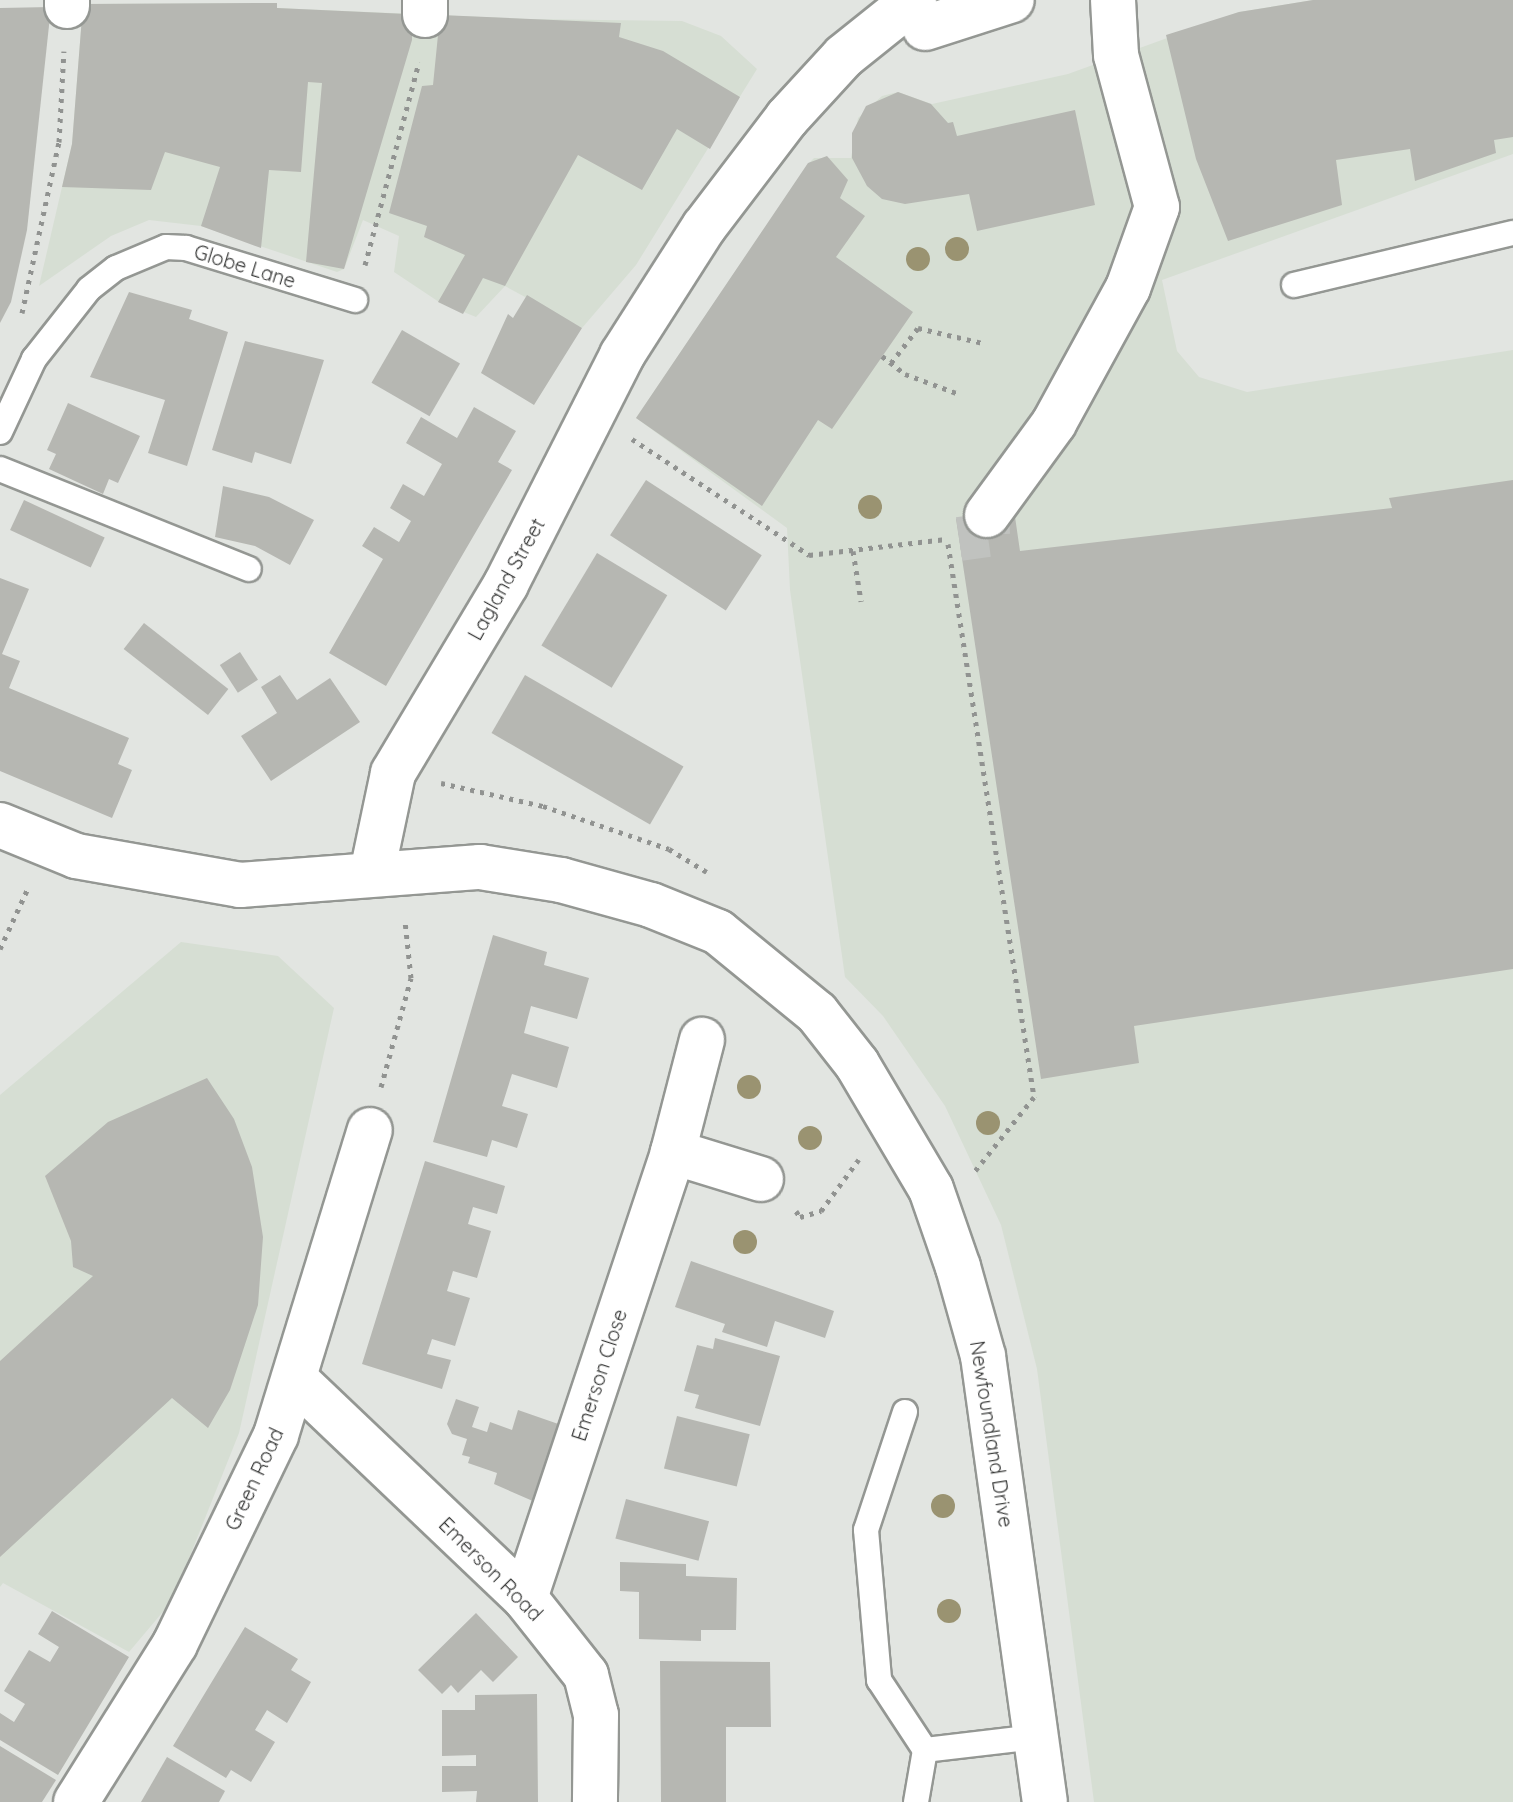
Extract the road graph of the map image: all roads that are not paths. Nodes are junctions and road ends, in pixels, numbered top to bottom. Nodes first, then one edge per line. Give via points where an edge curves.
1 (1012, 0) edge
2 (1113, 0) edge
3 (915, 11) edge
4 (1513, 233) edge
5 (1294, 285) dead end
6 (355, 300) road end
7 (0, 432) edge
8 (0, 469) edge
9 (973, 527) tunnel mouth
10 (249, 569) dead end
11 (0, 825) edge
12 (372, 873) junction
13 (702, 1040) dead end
14 (370, 1130) road end
15 (673, 1152) junction
16 (761, 1179) road end
17 (296, 1380) junction
18 (905, 1412) dead end
19 (525, 1598) junction
20 (1036, 1737) junction
21 (925, 1750) junction
22 (76, 1802) edge
23 (595, 1802) edge
24 (916, 1802) edge
25 (1045, 1802) edge

1 - 3 street
2 - 9 street via 1116,55 1157,207 1128,288 1054,423
3 - 12 street, Lagland Street via 844,56 768,142 704,227 622,355 506,584 393,773
4 - 5 lane
6 - 7 lane, Globe Lane via 186,248 166,247 116,268 89,289 34,359
8 - 10 lane
11 - 12 street via 47,846 240,885
12 - 20 street, Newfoundland Drive via 480,867 561,880 651,905 718,932 817,1013 857,1064 931,1189 983,1356
13 - 15 street, Emerson Close
14 - 17 street, Green Road
15 - 16 street
15 - 19 street, Emerson Close
17 - 19 street, Emerson Road
17 - 22 street, Green Road via 276,1435 175,1644
18 - 21 lane via 866,1530 879,1680
19 - 23 street, Emerson Road via 586,1675 596,1715
20 - 21 lane
20 - 25 street, Newfoundland Drive
21 - 24 lane

